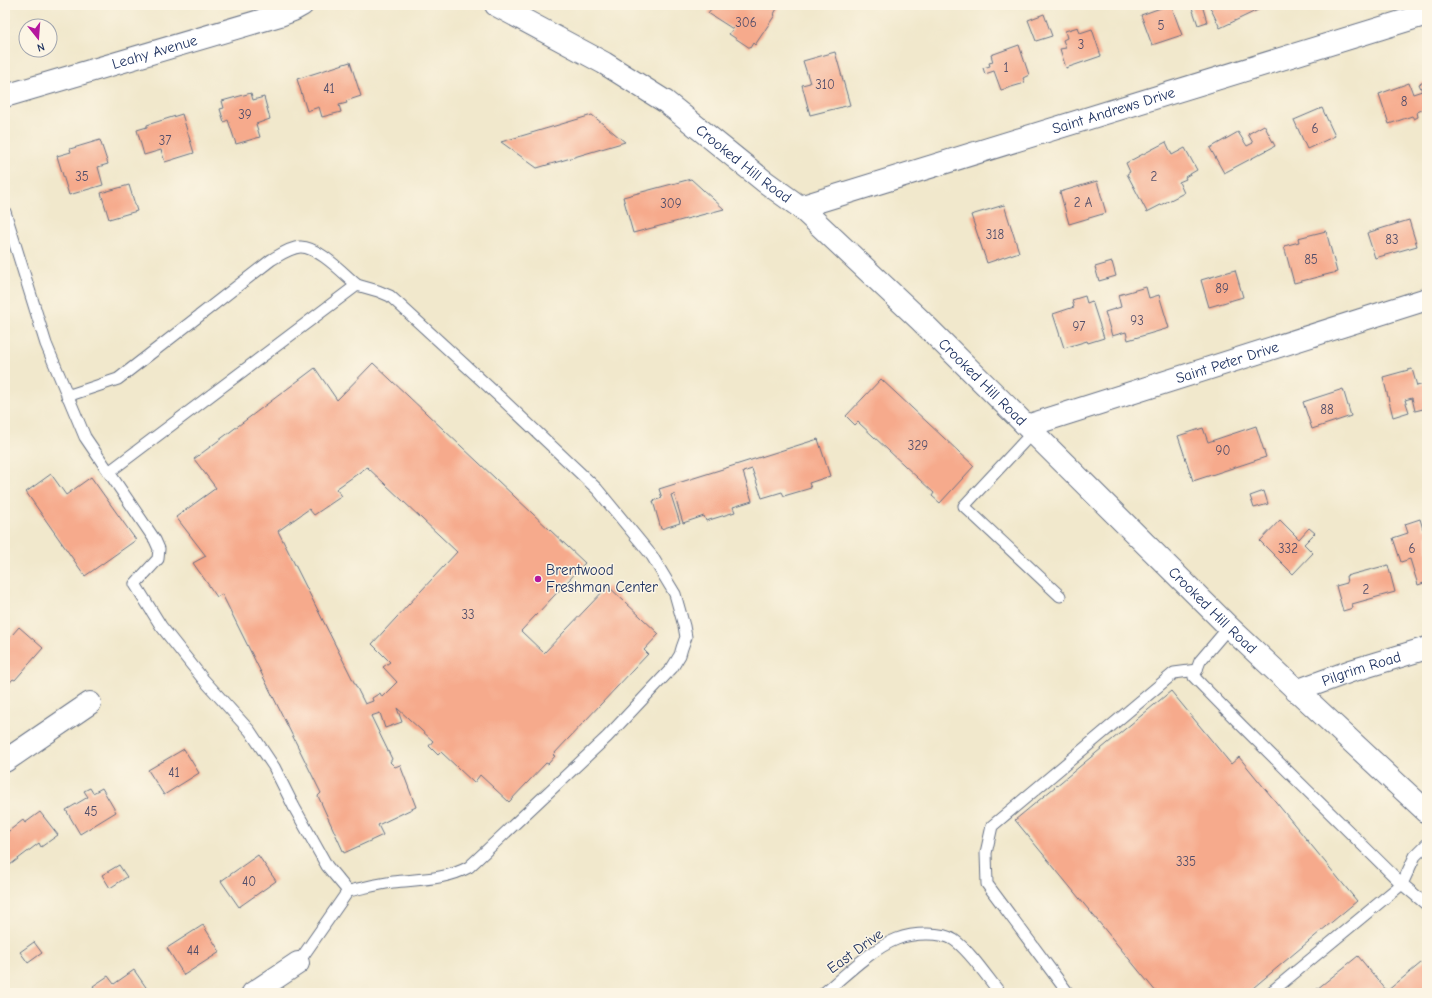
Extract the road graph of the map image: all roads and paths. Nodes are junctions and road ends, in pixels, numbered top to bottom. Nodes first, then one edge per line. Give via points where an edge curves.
1 (302, 5) edge
2 (496, 5) edge
3 (1427, 14) edge
4 (5, 96) edge
5 (800, 207) junction
6 (5, 212) edge
7 (357, 285) junction
8 (1427, 299) edge
9 (67, 396) junction
10 (1030, 429) junction
11 (109, 472) junction
12 (1060, 596) dead end
13 (1229, 627) junction
14 (1427, 648) edge
15 (1197, 670) junction
16 (1296, 691) junction
17 (90, 703) dead end
18 (5, 761) edge
19 (1427, 812) edge
20 (1427, 844) edge
21 (1402, 884) junction
22 (348, 891) junction
23 (1427, 905) edge
24 (298, 963) joint
25 (252, 993) edge
26 (824, 993) edge
27 (1000, 993) edge
28 (1068, 993) edge
29 (1270, 993) edge

1 - 4 street, Leahy Avenue via 280,15
2 - 5 street, Crooked Hill Road via 604,63 666,102 764,182
3 - 5 street, Saint Andrews Drive
5 - 10 street, Crooked Hill Road via 919,319
6 - 9 lane via 46,344
7 - 9 lane via 325,257 300,247 286,251 118,379
7 - 11 lane
7 - 22 lane via 390,296 597,489 652,556 675,594 686,637 672,668 635,708 469,867 438,878 393,882
8 - 10 street, Saint Peter Drive
9 - 11 lane via 85,437
10 - 12 lane via 964,506
10 - 13 street, Crooked Hill Road
11 - 22 lane via 155,540 159,550 158,559 135,584 175,644 250,731 274,767 327,866
13 - 15 lane via 1200,661
13 - 16 street, Crooked Hill Road
14 - 16 street, Pilgrim Road
15 - 21 lane via 1194,676
15 - 28 lane via 1174,673 992,826 986,853 988,884
16 - 19 street, Crooked Hill Road
17 - 18 street
20 - 21 lane via 1415,856
21 - 23 lane
21 - 29 lane
22 - 24 lane
24 - 25 street
26 - 27 lane, East Drive via 880,947 898,938 931,934 953,939

